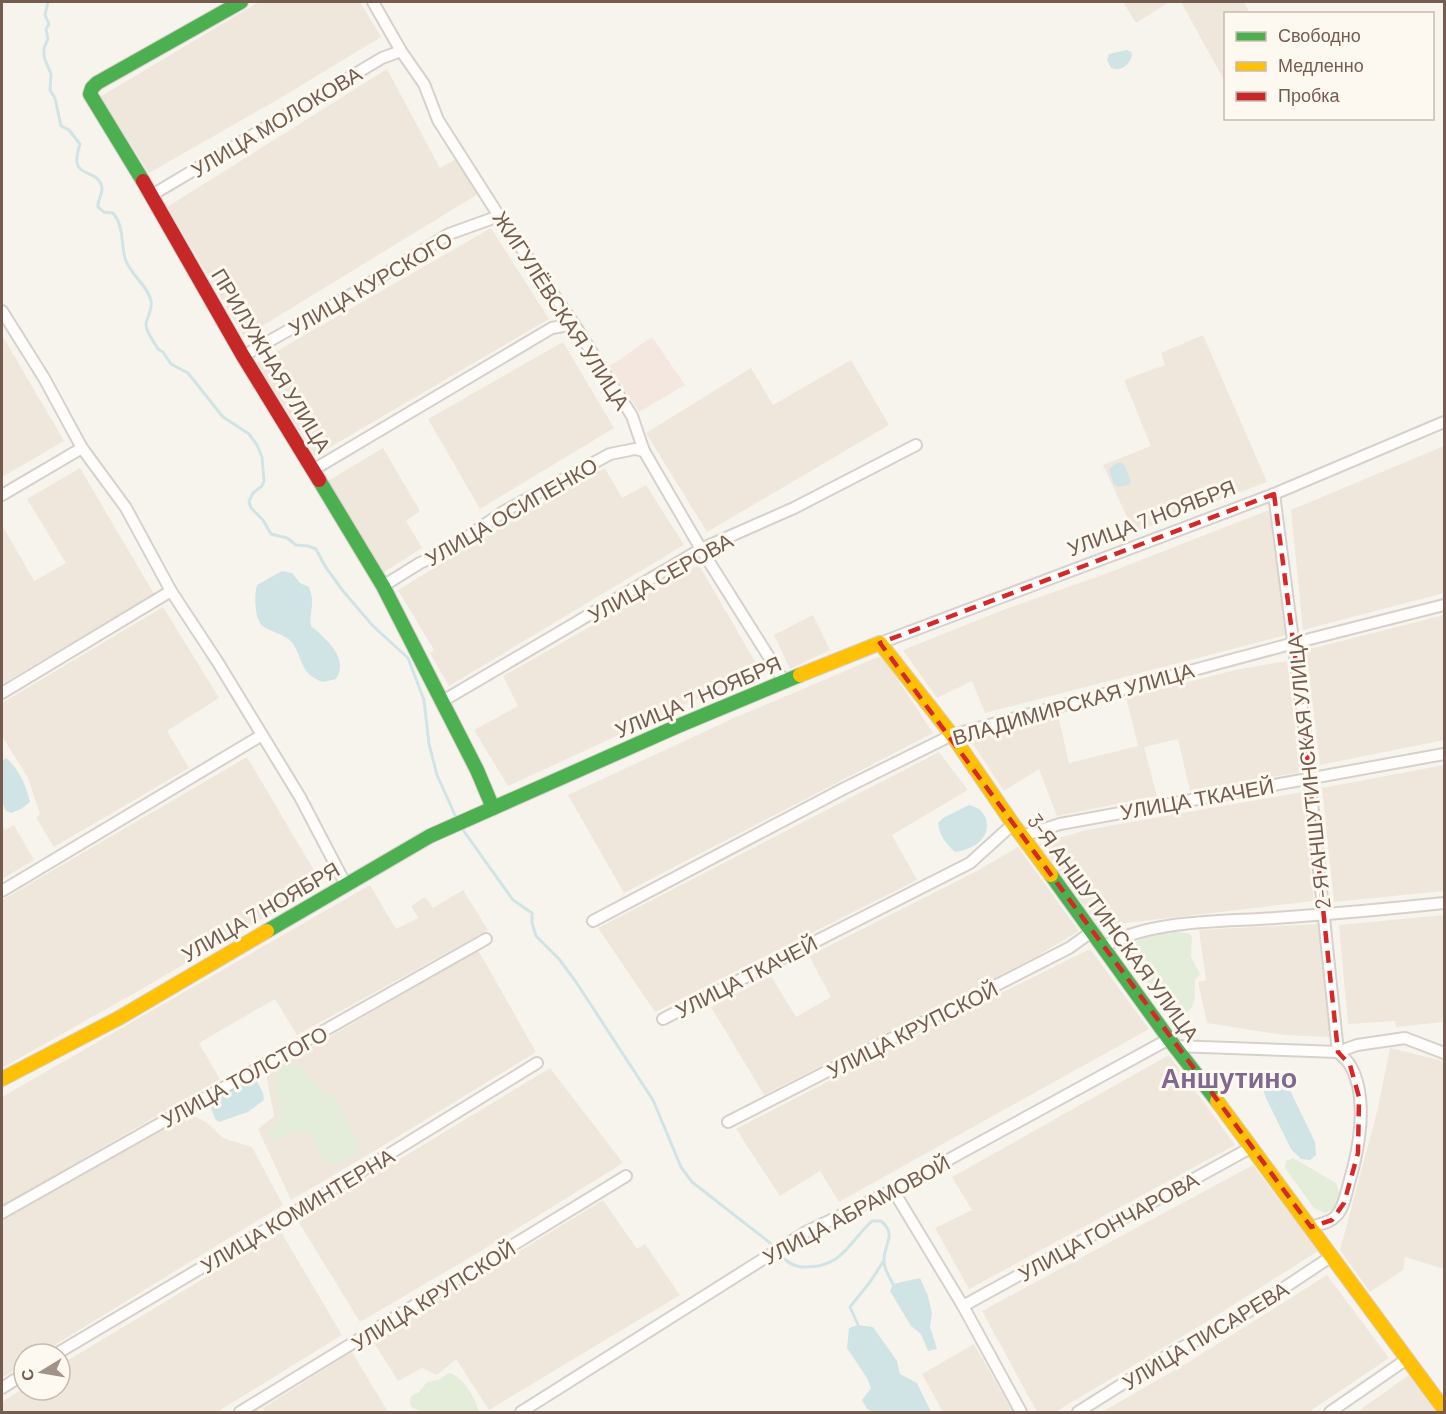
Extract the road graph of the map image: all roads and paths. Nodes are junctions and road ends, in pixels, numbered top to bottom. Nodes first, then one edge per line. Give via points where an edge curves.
1 (241, 2) edge
2 (374, 2) edge
3 (401, 51) junction
4 (152, 195) junction
5 (499, 216) junction
6 (2, 311) edge
7 (574, 324) junction
8 (243, 356) junction
9 (1444, 422) edge
10 (916, 445) dead end
11 (82, 448) junction
12 (644, 451) junction
13 (313, 470) junction
14 (1274, 494) junction
15 (2, 495) edge
16 (701, 549) junction
17 (383, 586) junction
18 (171, 591) junction
19 (1444, 605) edge
20 (880, 643) junction
21 (1294, 643) junction
22 (784, 681) junction
23 (2, 693) edge
24 (441, 702) junction
25 (262, 735) junction
26 (952, 735) junction
27 (1444, 753) edge
28 (1310, 777) junction
29 (494, 808) junction
30 (1013, 824) junction
31 (1022, 836) junction
32 (346, 885) junction
33 (2, 891) edge
34 (1444, 903) edge
35 (1324, 914) junction
36 (593, 921) dead end
37 (1093, 931) junction
38 (486, 939) dead end
39 (1103, 947) junction
40 (663, 1019) dead end
41 (1172, 1042) junction
42 (1338, 1052) junction
43 (1444, 1053) edge
44 (537, 1063) dead end
45 (2, 1079) edge
46 (728, 1122) dead end
47 (1252, 1147) junction
48 (626, 1176) dead end
49 (893, 1190) junction
50 (2, 1213) edge
51 (1311, 1227) junction
52 (1332, 1256) junction
53 (963, 1306) junction
54 (72, 1345) edge
55 (1407, 1359) junction
56 (1444, 1409) edge
57 (240, 1413) edge
58 (521, 1413) edge
59 (1020, 1413) edge
60 (1078, 1413) edge
61 (1330, 1413) edge

1 - 4 street, ПРИЛУЖНАЯ УЛИЦА via 92,88 93,100
2 - 3 street, ЖИГУЛЁВСКАЯ УЛИЦА
3 - 4 street, УЛИЦА МОЛОКОВА via 382,58
3 - 5 street, ЖИГУЛЁВСКАЯ УЛИЦА via 424,84 438,120
4 - 8 street, ПРИЛУЖНАЯ УЛИЦА
5 - 7 street, ЖИГУЛЁВСКАЯ УЛИЦА
5 - 8 street, УЛИЦА КУРСКОГО via 449,234
6 - 11 street via 45,378
7 - 12 street, ЖИГУЛЁВСКАЯ УЛИЦА via 632,416
7 - 13 street via 552,328
8 - 13 street, ПРИЛУЖНАЯ УЛИЦА
9 - 14 street, УЛИЦА 7 НОЯБРЯ
10 - 16 street, УЛИЦА СЕРОВА via 794,508
11 - 15 street
11 - 18 street via 126,508
12 - 16 street, ЖИГУЛЁВСКАЯ УЛИЦА
12 - 17 street, УЛИЦА ОСИПЕНКО via 610,454 503,512 450,549
13 - 17 street, ПРИЛУЖНАЯ УЛИЦА
14 - 20 street, УЛИЦА 7 НОЯБРЯ
14 - 21 street, 2-Я АНШУТИНСКАЯ УЛИЦА
16 - 22 street, ЖИГУЛЁВСКАЯ УЛИЦА
16 - 24 street, УЛИЦА СЕРОВА
17 - 24 street, ПРИЛУЖНАЯ УЛИЦА
18 - 23 street
18 - 25 street
19 - 21 street, ВЛАДИМИРСКАЯ УЛИЦА
20 - 22 street, УЛИЦА 7 НОЯБРЯ
20 - 26 street, 3-Я АНШУТИНСКАЯ УЛИЦА
21 - 26 street, ВЛАДИМИРСКАЯ УЛИЦА
21 - 28 street, 2-Я АНШУТИНСКАЯ УЛИЦА
22 - 29 street, УЛИЦА 7 НОЯБРЯ
24 - 29 street, ПРИЛУЖНАЯ УЛИЦА
25 - 32 street
25 - 33 street
26 - 30 street, 3-Я АНШУТИНСКАЯ УЛИЦА
26 - 36 street, ВЛАДИМИРСКАЯ УЛИЦА
27 - 28 street, УЛИЦА ТКАЧЕЙ
28 - 31 street, УЛИЦА ТКАЧЕЙ via 1060,824
28 - 35 street, 2-Я АНШУТИНСКАЯ УЛИЦА
29 - 32 street, УЛИЦА 7 НОЯБРЯ via 430,836
30 - 31 street, 3-Я АНШУТИНСКАЯ УЛИЦА
30 - 40 street, УЛИЦА ТКАЧЕЙ via 970,863
31 - 37 street, 3-Я АНШУТИНСКАЯ УЛИЦА
32 - 45 street, УЛИЦА 7 НОЯБРЯ via 119,1018
34 - 35 street
35 - 39 street via 1163,928 1117,939
35 - 42 street, 2-Я АНШУТИНСКАЯ УЛИЦА
37 - 39 street, 3-Я АНШУТИНСКАЯ УЛИЦА
37 - 46 street, УЛИЦА КРУПСКОЙ via 1069,948
38 - 50 street, УЛИЦА ТОЛСТОГО
39 - 41 street, 3-Я АНШУТИНСКАЯ УЛИЦА
41 - 42 street
41 - 47 street, 3-Я АНШУТИНСКАЯ УЛИЦА
41 - 49 street, УЛИЦА АБРАМОВОЙ
42 - 43 street via 1405,1038
42 - 51 street via 1356,1079 1361,1123 1358,1153 1338,1215
44 - 54 street, УЛИЦА КОМИНТЕРНА
47 - 51 street, 3-Я АНШУТИНСКАЯ УЛИЦА
47 - 53 street, УЛИЦА ГОНЧАРОВА
48 - 57 street, УЛИЦА КРУПСКОЙ
49 - 53 street
49 - 58 street, УЛИЦА АБРАМОВОЙ via 806,1232
51 - 52 street, 3-Я АНШУТИНСКАЯ УЛИЦА
52 - 55 street, 3-Я АНШУТИНСКАЯ УЛИЦА
52 - 60 street, УЛИЦА ПИСАРЕВА via 1234,1321 1173,1352
53 - 59 street
55 - 56 street, 3-Я АНШУТИНСКАЯ УЛИЦА
55 - 61 street

